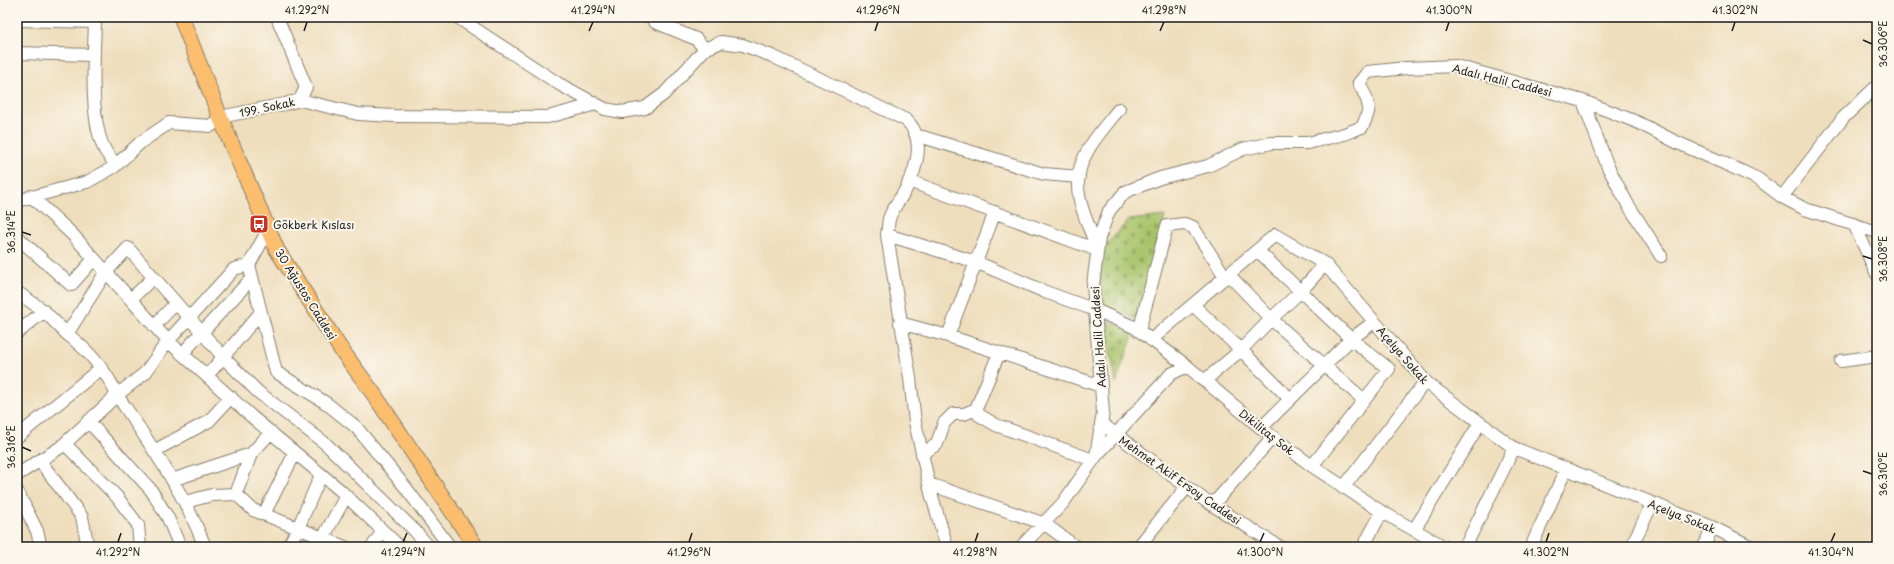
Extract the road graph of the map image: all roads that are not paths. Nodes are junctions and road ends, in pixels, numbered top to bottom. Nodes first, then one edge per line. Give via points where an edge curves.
1 (181, 17) edge
2 (277, 17) edge
3 (457, 17) edge
4 (651, 17) edge
5 (95, 19) edge
6 (17, 20) edge
7 (705, 49) junction
8 (17, 53) edge
9 (94, 56) junction
10 (1877, 86) edge
11 (300, 100) junction
12 (1583, 101) junction
13 (596, 104) junction
14 (1119, 109) dead end
15 (220, 116) junction
16 (916, 134) junction
17 (116, 164) junction
18 (1079, 177) junction
19 (909, 180) junction
20 (31, 196) junction
21 (1782, 197) junction
22 (17, 201) edge
23 (994, 212) junction
24 (1854, 224) junction
25 (268, 230) junction
26 (1877, 232) edge
27 (887, 235) junction
28 (17, 237) edge
29 (1097, 250) junction
30 (1258, 251) junction
31 (1661, 256) dead end
32 (94, 259) junction
33 (976, 262) junction
34 (1325, 264) junction
35 (249, 265) junction
36 (106, 272) junction
37 (1877, 274) edge
38 (1227, 276) junction
39 (153, 278) junction
40 (252, 278) junction
41 (1302, 291) junction
42 (17, 292) edge
43 (130, 299) junction
44 (176, 303) junction
45 (1193, 305) junction
46 (1095, 310) junction
47 (44, 311) junction
48 (261, 312) junction
49 (189, 318) junction
50 (1271, 319) junction
51 (1374, 322) junction
52 (900, 323) junction
53 (154, 326) junction
54 (1139, 331) junction
55 (17, 333) edge
56 (202, 333) junction
57 (67, 334) junction
58 (948, 336) junction
59 (1351, 339) junction
60 (1151, 340) junction
61 (168, 341) junction
62 (1241, 350) junction
63 (999, 353) junction
64 (182, 354) junction
65 (1877, 356) edge
66 (223, 357) junction
67 (1841, 361) dead end
68 (1187, 366) junction
69 (1324, 366) junction
70 (101, 368) junction
71 (207, 376) junction
72 (1204, 381) junction
73 (1427, 383) junction
74 (1101, 386) junction
75 (118, 395) junction
76 (231, 397) junction
77 (1290, 399) junction
78 (1364, 400) junction
79 (976, 409) junction
80 (89, 422) junction
81 (1102, 423) junction
82 (1480, 423) junction
83 (1261, 428) junction
84 (270, 432) junction
85 (1116, 435) junction
86 (17, 437) edge
87 (1273, 438) junction
88 (65, 444) junction
89 (1514, 448) junction
90 (154, 451) junction
91 (295, 453) junction
92 (251, 454) junction
93 (922, 454) junction
94 (1095, 458) junction
95 (40, 461) junction
96 (1312, 466) junction
97 (1566, 469) junction
98 (17, 475) edge
99 (321, 475) junction
100 (172, 480) junction
101 (929, 484) junction
102 (1187, 487) junction
103 (1343, 488) junction
104 (17, 491) edge
105 (236, 494) junction
106 (346, 496) junction
107 (1206, 501) junction
108 (185, 502) junction
109 (1652, 504) junction
110 (1382, 512) junction
111 (22, 513) edge
112 (264, 514) junction
113 (1045, 524) junction
114 (1712, 527) junction
115 (298, 528) junction
116 (1414, 530) junction
117 (383, 531) junction
118 (320, 543) edge
119 (41, 547) edge
120 (88, 547) edge
121 (140, 547) edge
122 (180, 547) edge
123 (205, 547) edge
124 (288, 547) edge
125 (346, 547) edge
126 (372, 547) edge
127 (400, 547) edge
128 (430, 547) edge
129 (450, 547) edge
130 (476, 547) edge
131 (947, 547) edge
132 (1021, 547) edge
133 (1076, 547) edge
134 (1138, 547) edge
135 (1280, 547) edge
136 (1363, 547) edge
137 (1445, 547) edge
138 (1465, 547) edge
139 (1531, 547) edge
140 (1631, 547) edge
141 (1704, 547) edge
142 (1752, 547) edge

1 - 15 main road, 30 Ağustos Caddesi
2 - 11 street, 199. Sokak via 306,87
3 - 13 street via 559,84
4 - 7 street via 655,22 696,39
5 - 6 street
5 - 9 street
7 - 13 street via 664,94 645,108 622,112 605,109
7 - 16 street via 721,42 743,45 772,56 906,120 914,127
8 - 9 street
9 - 17 street via 96,120 104,150
10 - 21 street via 1842,118
11 - 13 street via 358,114 393,116 548,117
11 - 15 street, 199. Sokak
12 - 21 street, Adalı Halil Caddesi via 1637,122 1758,179
12 - 29 street, Adalı Halil Caddesi via 1456,66 1368,72 1359,84 1370,104 1362,127 1308,142 1272,143 1242,149 1208,166 1160,178 1126,192 1109,211
12 - 31 street via 1608,167 1626,203
14 - 18 street via 1093,142 1081,165
15 - 17 street via 211,126 169,123 141,142
15 - 25 main road, 30 Ağustos Caddesi
16 - 18 street via 1044,174
16 - 19 street via 919,145 916,164
17 - 20 street via 88,182
18 - 29 street via 1080,201
19 - 23 street
19 - 27 street via 890,218
20 - 22 street
20 - 32 street via 72,234
21 - 24 street, Adalı Halil Caddesi via 1805,209
23 - 29 street
23 - 33 street
24 - 26 street, Adalı Halil Caddesi
24 - 37 street
25 - 35 street
25 - 130 main road, 30 Ağustos Caddesi via 277,250 340,348
27 - 33 street, Dikilitaş Sok
27 - 52 street
28 - 32 street via 71,285
29 - 46 street, Adalı Halil Caddesi via 1093,285
30 - 34 street, Açelya Sokak via 1275,235
30 - 38 street
30 - 41 street
32 - 36 street
33 - 46 street, Dikilitaş Sok via 1043,292
33 - 58 street
34 - 41 street
34 - 51 street, Açelya Sokak
35 - 40 street
35 - 49 street via 234,269
36 - 39 street via 128,248
36 - 43 street
36 - 57 street
38 - 45 street
38 - 50 street
38 - 54 street via 1193,227 1184,224 1167,226
39 - 43 street
39 - 44 street
40 - 48 street
40 - 56 street
41 - 50 street
41 - 59 street
42 - 47 street
43 - 53 street
44 - 49 street
44 - 53 street
45 - 60 street
45 - 62 street
46 - 54 street, Dikilitaş Sok
46 - 74 street, Adalı Halil Caddesi
47 - 55 street
47 - 57 street
48 - 66 street
48 - 129 street via 276,372 326,402 356,427
49 - 56 street
49 - 61 street
50 - 62 street
50 - 69 street
51 - 59 street
51 - 73 street, Açelya Sokak
52 - 58 street
52 - 93 street
53 - 61 street
54 - 60 street, Dikilitaş Sok
56 - 64 street
56 - 66 street
57 - 70 street via 85,349
58 - 63 street
59 - 69 street
59 - 78 street via 1389,370
60 - 68 street, Dikilitaş Sok
61 - 64 street
61 - 75 street via 144,373
62 - 72 street
62 - 77 street
63 - 74 street
63 - 79 street
64 - 71 street
65 - 67 street
66 - 71 street
66 - 128 street via 258,392 326,444
68 - 72 street, Dikilitaş Sok
68 - 85 street via 1171,374
69 - 77 street
69 - 78 street
70 - 75 street
70 - 86 street
71 - 76 street
72 - 83 street, Dikilitaş Sok
73 - 82 street, Açelya Sokak
73 - 103 street via 1411,399
74 - 81 street, Adalı Halil Caddesi
75 - 80 street
75 - 90 street
76 - 84 street
76 - 90 street via 209,421
77 - 83 street
78 - 96 street
79 - 93 street via 964,414 952,414 944,422 937,444
79 - 94 street via 979,415 996,425
80 - 88 street
80 - 122 street via 151,490 168,518
81 - 85 street, Mehmet Akif Ersoy Caddesi
81 - 94 street, Adalı Halil Caddesi
82 - 89 street, Açelya Sokak
82 - 116 street
83 - 87 street, Dikilitaş Sok
84 - 91 street
84 - 92 street
85 - 94 street
85 - 102 street, Mehmet Akif Ersoy Caddesi
87 - 96 street, Dikilitaş Sok
87 - 107 street via 1215,502
88 - 95 street
88 - 121 street via 117,496 138,525
89 - 97 street, Açelya Sokak
89 - 138 street
90 - 100 street
91 - 99 street
91 - 112 street
92 - 100 street
92 - 105 street
93 - 101 street
94 - 113 street, Adalı Halil Caddesi via 1064,503
95 - 98 street
95 - 120 street via 82,517
96 - 103 street, Dikilitaş Sok
97 - 109 street, Açelya Sokak
97 - 139 street
99 - 106 street
99 - 115 street
100 - 108 street
101 - 113 street
101 - 131 street
102 - 107 street, Mehmet Akif Ersoy Caddesi
102 - 134 street
103 - 110 street, Dikilitaş Sok
104 - 111 street
105 - 108 street via 212,495
105 - 112 street via 253,510
106 - 117 street
106 - 118 street
107 - 135 street, Mehmet Akif Ersoy Caddesi
108 - 123 street via 193,515
109 - 114 street, Açelya Sokak
109 - 140 street
110 - 116 street, Dikilitaş Sok
110 - 136 street
111 - 119 street via 37,531
112 - 115 street
113 - 132 street, Adalı Halil Caddesi
113 - 133 street
114 - 141 street
114 - 142 street, Açelya Sokak
115 - 118 street
115 - 124 street
116 - 137 street, Dikilitaş Sok
117 - 126 street
117 - 127 street
118 - 125 street

